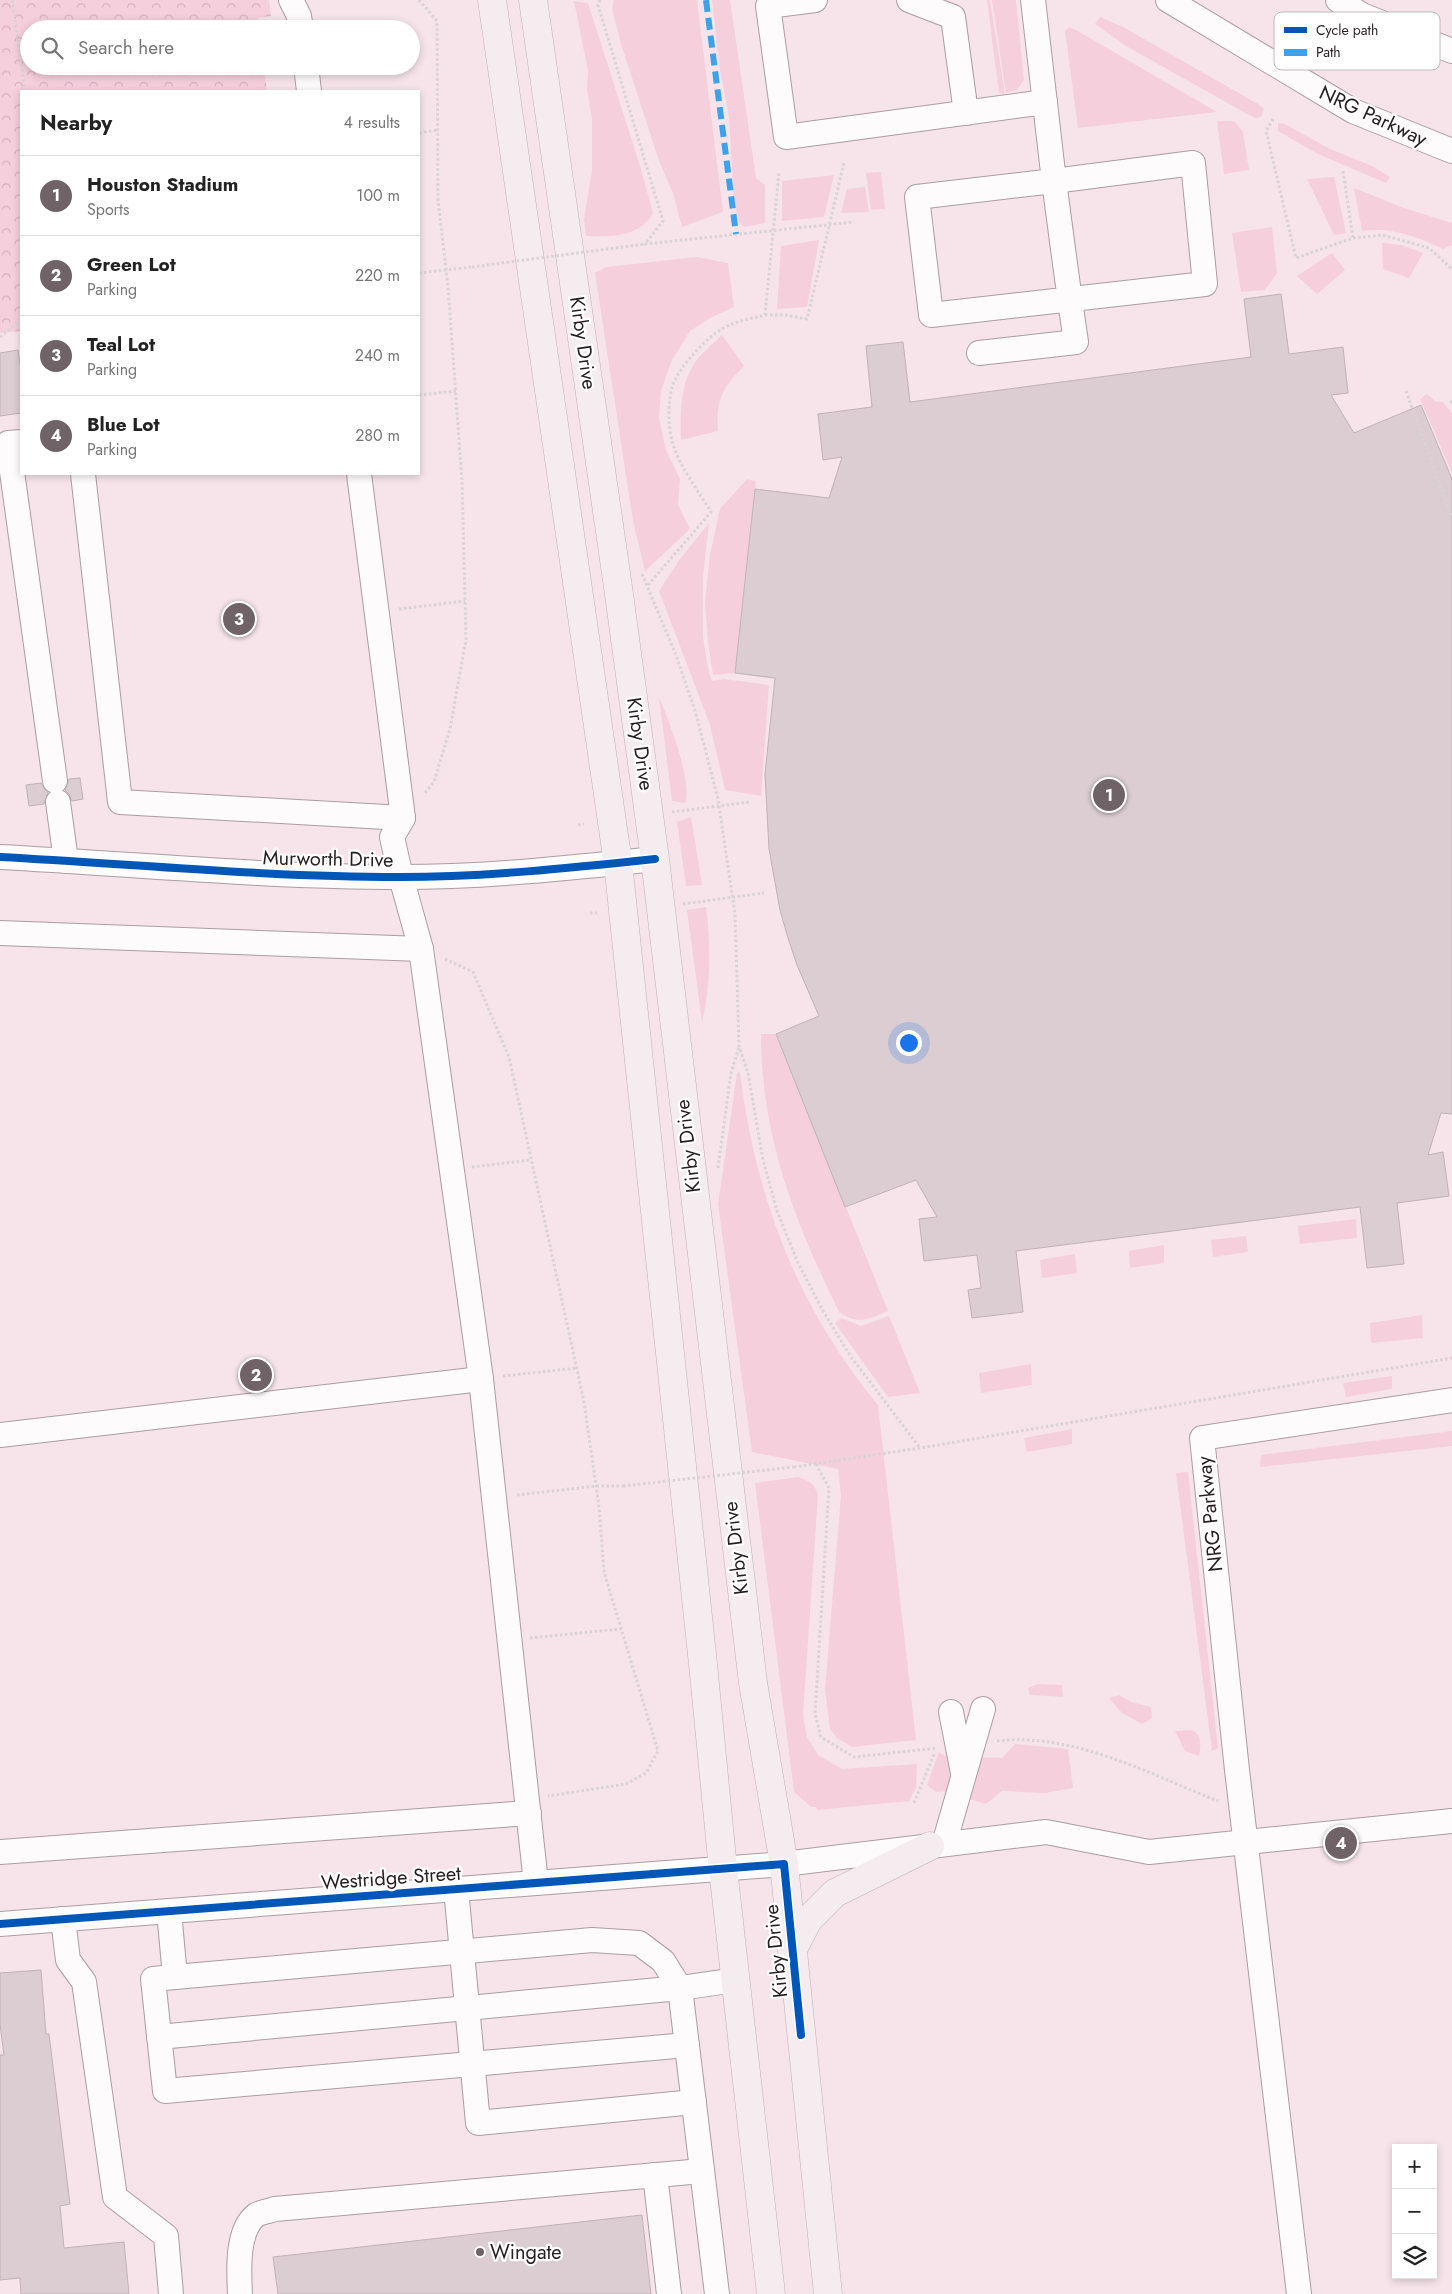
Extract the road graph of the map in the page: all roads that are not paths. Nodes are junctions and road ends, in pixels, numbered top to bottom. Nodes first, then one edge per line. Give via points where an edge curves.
1 (291, 0) edge
2 (492, 0) edge
3 (533, 0) edge
4 (815, 0) edge
5 (909, 0) edge
6 (1034, 0) edge
7 (1168, 0) edge
8 (1338, 0) edge
9 (1357, 12) edge
10 (299, 20) edge
11 (1440, 46) edge
12 (1452, 51) edge
13 (1274, 64) edge
14 (1285, 70) edge
15 (307, 75) edge
16 (309, 90) edge
17 (1045, 102) junction
18 (966, 114) junction
19 (1452, 151) edge
20 (1054, 181) junction
21 (1070, 299) junction
22 (979, 352) dead end
23 (587, 373) junction
24 (547, 378) junction
25 (20, 442) edge
26 (83, 475) edge
27 (359, 475) edge
28 (403, 818) junction
29 (0, 857) edge
30 (655, 859) junction
31 (66, 861) junction
32 (618, 863) junction
33 (401, 877) junction
34 (0, 933) edge
35 (421, 949) junction
36 (706, 1294) junction
37 (664, 1298) junction
38 (481, 1379) junction
39 (1452, 1400) edge
40 (0, 1435) edge
41 (983, 1709) dead end
42 (952, 1712) dead end
43 (963, 1777) junction
44 (528, 1806) junction
45 (1452, 1820) edge
46 (1245, 1842) junction
47 (937, 1845) junction
48 (0, 1852) edge
49 (784, 1864) junction
50 (722, 1869) junction
51 (536, 1883) junction
52 (456, 1889) junction
53 (169, 1911) junction
54 (64, 1919) junction
55 (0, 1924) edge
56 (792, 1951) junction
57 (462, 1952) junction
58 (175, 1977) junction
59 (735, 1980) junction
60 (680, 1988) junction
61 (468, 2008) junction
62 (159, 2037) junction
63 (687, 2046) junction
64 (472, 2064) junction
65 (694, 2102) junction
66 (702, 2171) junction
67 (655, 2175) junction
68 (171, 2294) edge
69 (240, 2294) edge
70 (669, 2294) edge
71 (717, 2294) edge
72 (771, 2294) edge
73 (828, 2294) edge
74 (1299, 2294) edge

1 - 10 street
2 - 24 main road, Kirby Drive
3 - 23 main road, Kirby Drive
4 - 18 street via 768,6 786,137
5 - 18 street via 953,17
6 - 17 street
7 - 13 street, NRG Parkway
8 - 9 street
11 - 12 street
14 - 19 street, NRG Parkway via 1353,111
15 - 16 street
17 - 18 street
17 - 20 street
20 - 21 street
20 - 21 street via 917,197 931,315
20 - 21 street via 1193,163 1205,284
21 - 22 street via 1076,342
23 - 24 main road
23 - 30 main road, Kirby Drive
24 - 32 main road, Kirby Drive
25 - 31 street via 8,443
26 - 28 street via 120,802
27 - 28 street
28 - 33 street via 392,837
29 - 31 street, Murworth Drive
30 - 32 street, Murworth Drive
30 - 36 main road, Kirby Drive
31 - 33 street, Murworth Drive via 223,872
32 - 33 street, Murworth Drive
32 - 37 main road, Kirby Drive
33 - 35 street
34 - 35 street
35 - 38 street
36 - 37 main road
36 - 49 main road, Kirby Drive via 753,1683
37 - 50 main road, Kirby Drive
38 - 40 street
38 - 44 street
39 - 46 street, NRG Parkway via 1202,1438
41 - 43 street
42 - 43 street
43 - 47 street
44 - 48 street
44 - 51 street
45 - 46 street, Westridge Street
46 - 47 street, Westridge Street via 1148,1852 1046,1832
46 - 74 street
47 - 49 street, Westridge Street
47 - 56 main road via 835,1893 808,1920
49 - 50 street, Westridge Street
49 - 56 main road, Kirby Drive
50 - 51 street, Westridge Street
50 - 59 main road, Kirby Drive
51 - 52 street, Westridge Street
52 - 53 street, Westridge Street
52 - 57 street
53 - 54 street, Westridge Street
53 - 58 street
54 - 55 street, Westridge Street
54 - 68 street via 68,1960 84,1982 114,2197 166,2236
56 - 73 main road, Kirby Drive
57 - 58 street
57 - 60 street via 592,1940 639,1943 663,1961
57 - 61 street
58 - 62 street via 153,1979
59 - 60 street
59 - 72 main road, Kirby Drive
60 - 61 street
60 - 63 street
61 - 62 street
61 - 64 street
62 - 64 street via 165,2091
63 - 64 street
63 - 65 street
64 - 65 street via 478,2123
65 - 66 street
66 - 67 street
66 - 71 street
67 - 69 street via 275,2209 256,2215 246,2231 238,2256
67 - 70 street

